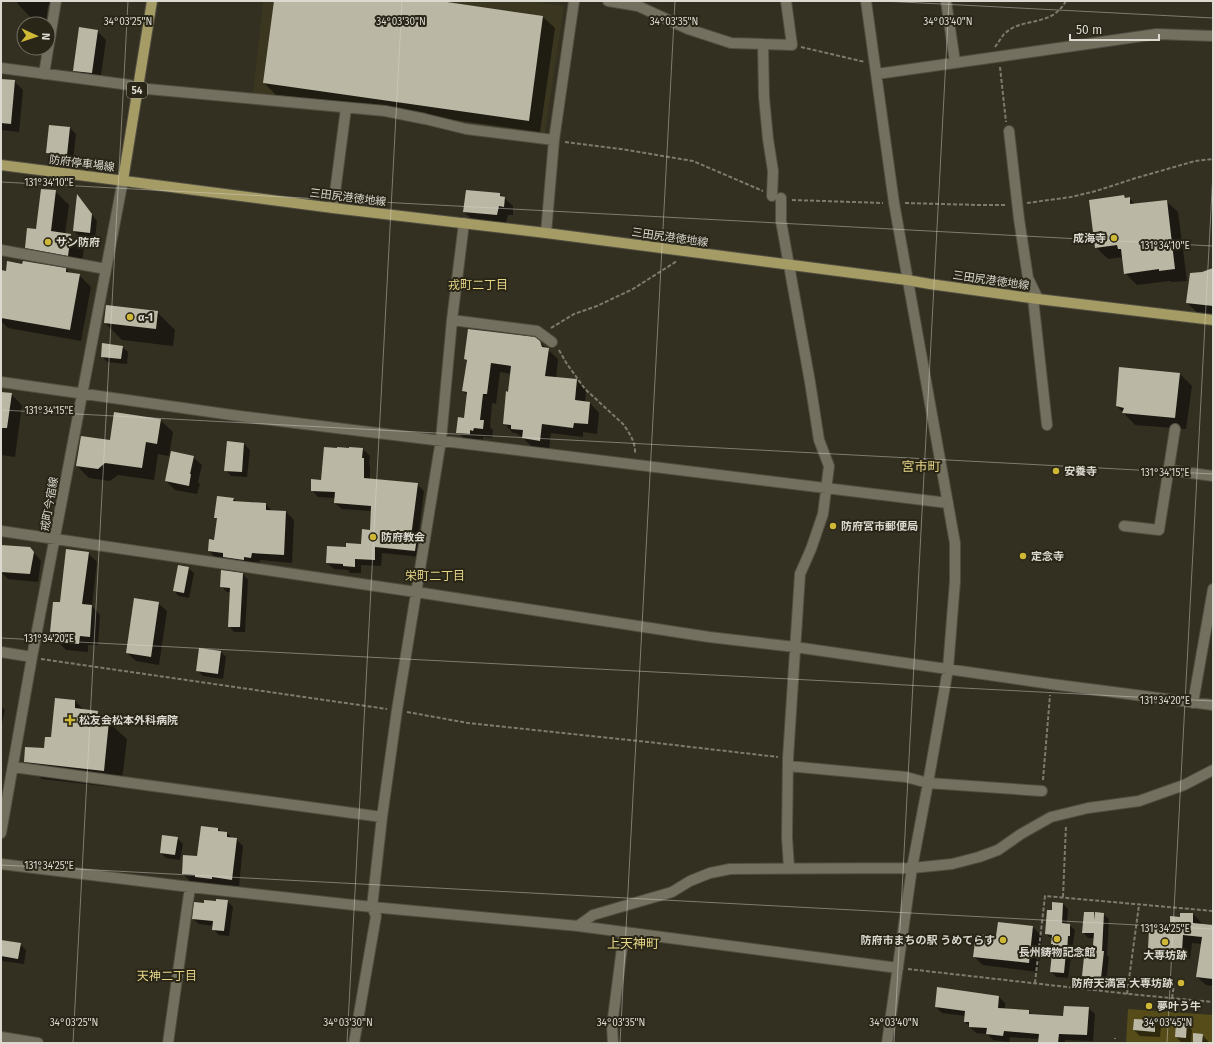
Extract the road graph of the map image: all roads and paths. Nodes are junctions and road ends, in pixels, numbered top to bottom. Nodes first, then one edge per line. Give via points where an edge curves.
1 (56, 1) edge
2 (152, 1) edge
3 (574, 1) edge
4 (608, 1) edge
5 (786, 1) edge
6 (866, 1) edge
7 (946, 1) edge
8 (1066, 1) edge
9 (1213, 36) edge
10 (763, 44) junction
11 (792, 46) junction
12 (995, 57) junction
13 (955, 62) junction
14 (875, 63) junction
15 (1, 68) edge
16 (44, 74) junction
17 (877, 74) junction
18 (134, 87) junction
19 (346, 108) junction
20 (1009, 131) joint
21 (554, 140) junction
22 (1213, 159) edge
23 (1, 165) edge
24 (123, 180) junction
25 (776, 197) junction
26 (894, 203) junction
27 (1017, 204) junction
28 (333, 208) junction
29 (464, 223) junction
30 (546, 233) junction
31 (1, 250) edge
32 (692, 252) junction
33 (789, 265) junction
34 (106, 269) junction
35 (908, 280) junction
36 (1036, 298) junction
37 (452, 320) junction
38 (1213, 320) edge
39 (543, 335) junction
40 (552, 342) joint
41 (1, 382) edge
42 (81, 394) junction
43 (1047, 425) dead end
44 (1175, 429) dead end
45 (442, 440) junction
46 (635, 465) junction
47 (1169, 470) junction
48 (1213, 476) edge
49 (826, 489) junction
50 (948, 503) junction
51 (1124, 526) dead end
52 (1, 531) edge
53 (55, 540) junction
54 (1213, 589) edge
55 (416, 592) junction
56 (795, 647) junction
57 (1, 652) edge
58 (32, 657) junction
59 (948, 669) junction
60 (1051, 684) junction
61 (1193, 703) junction
62 (1213, 705) edge
63 (397, 710) junction
64 (788, 762) junction
65 (13, 767) junction
66 (1213, 770) edge
67 (928, 783) junction
68 (1042, 792) joint
69 (1066, 813) junction
70 (382, 817) junction
71 (1, 832) edge
72 (1, 864) edge
73 (789, 868) junction
74 (912, 868) junction
75 (190, 887) junction
76 (1063, 897) junction
77 (1139, 905) junction
78 (372, 907) junction
79 (1213, 911) edge
80 (578, 926) junction
81 (624, 932) junction
82 (898, 968) junction
83 (1035, 984) junction
84 (1174, 984) dead end
85 (1127, 994) junction
86 (1172, 998) junction
87 (1213, 1002) edge
88 (1, 1037) edge
89 (38, 1043) edge
90 (168, 1043) edge
91 (354, 1043) edge
92 (613, 1043) edge
93 (887, 1043) edge

1 - 16 street
2 - 18 main road, 防府停車場線 / 54
3 - 21 street
4 - 10 street via 638,6 731,43
5 - 11 street
6 - 14 street
7 - 13 street
8 - 12 path via 1062,8 1048,19 1021,25 1005,33 995,46
9 - 12 street via 1157,34
10 - 11 street
10 - 25 street via 765,104
11 - 14 path
12 - 13 street
12 - 20 path
13 - 17 street
14 - 17 street
15 - 16 street
16 - 18 street
17 - 26 street
18 - 19 street
18 - 24 main road, 防府停車場線 / 54
19 - 21 street via 385,111 466,129
19 - 28 street
20 - 27 street
21 - 25 path via 693,161
21 - 30 street
22 - 27 path via 1195,161 1071,197
23 - 24 main road, 防府停車場線
24 - 28 main road, 三田尻港徳地線
24 - 34 street, 戒町今宿線
25 - 26 path via 793,200
25 - 33 street
26 - 27 path
26 - 35 street
27 - 36 street via 1028,278
28 - 29 main road, 三田尻港徳地線
29 - 30 main road, 三田尻港徳地線
29 - 37 street
30 - 32 main road, 三田尻港徳地線
31 - 34 street
32 - 33 main road, 三田尻港徳地線
32 - 39 path via 633,289 574,314
33 - 35 main road, 三田尻港徳地線
33 - 49 street via 819,440 829,466
34 - 42 street, 戒町今宿線
35 - 36 main road, 三田尻港徳地線
35 - 50 street
36 - 38 main road, 三田尻港徳地線
36 - 43 street
37 - 39 street via 524,328
37 - 45 street
39 - 40 street
40 - 46 path via 585,389 628,430 636,447
41 - 42 street
42 - 45 street
42 - 53 street, 戒町今宿線
44 - 47 street
45 - 46 street
45 - 55 street
46 - 49 street
47 - 48 street
47 - 51 street via 1159,530
49 - 50 street
49 - 56 street via 823,514 812,549 800,574
50 - 59 street via 954,543 954,581
52 - 53 street
53 - 55 street
53 - 58 street, 戒町今宿線
54 - 61 street
55 - 56 street via 709,637
55 - 63 street
56 - 59 street
56 - 64 street
57 - 58 street
58 - 63 path
58 - 65 street, 戒町今宿線
59 - 60 street
59 - 67 street
60 - 61 street
60 - 68 path
61 - 62 street
63 - 64 path via 468,723 648,742
63 - 70 street
64 - 67 street via 906,777
64 - 73 street
65 - 70 street
65 - 71 street, 戒町今宿線
66 - 69 street via 1184,786 1139,801
67 - 68 street
67 - 74 street
69 - 74 street via 1051,817 998,850 979,857 952,864
69 - 76 path
70 - 78 street
72 - 75 street
73 - 74 street
73 - 80 street via 730,869 710,873 690,880 672,892 593,915
74 - 82 street
75 - 78 street
75 - 90 street
76 - 77 path
76 - 83 path via 1045,896
77 - 79 path
77 - 85 path
78 - 80 street
78 - 91 street via 376,916
80 - 81 street
81 - 82 street
81 - 92 street via 612,1026
82 - 83 path
82 - 93 street
83 - 85 path
84 - 86 path
85 - 86 path
86 - 87 path
88 - 89 street

